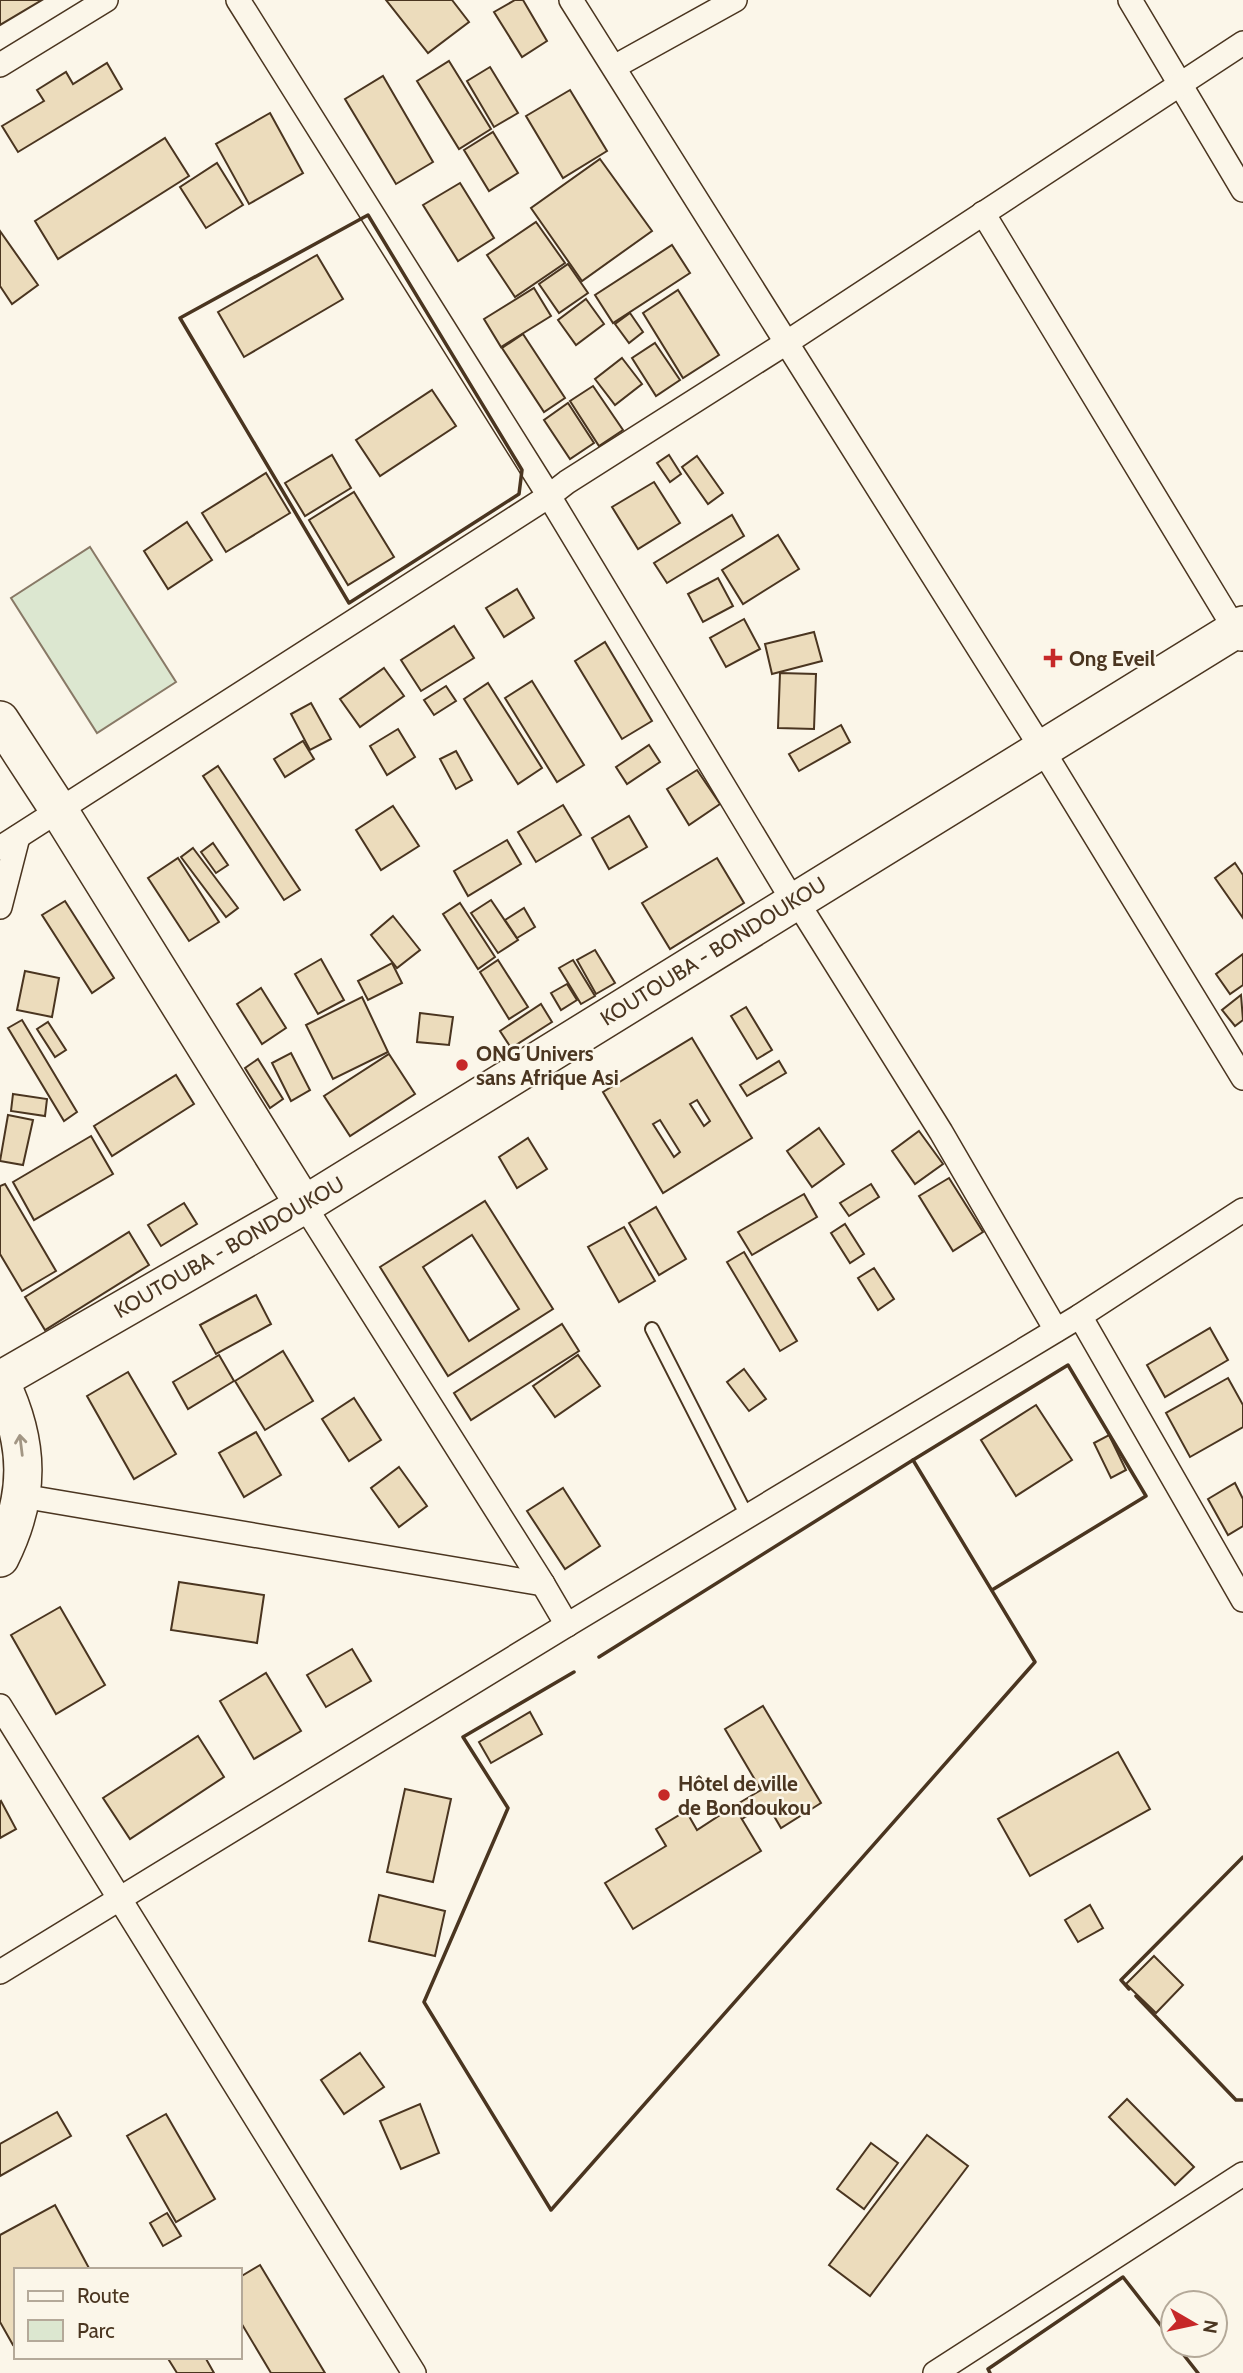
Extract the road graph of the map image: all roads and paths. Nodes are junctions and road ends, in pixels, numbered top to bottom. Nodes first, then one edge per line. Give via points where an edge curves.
1 (106, 0) edge
2 (238, 0) edge
3 (571, 0) edge
4 (735, 0) edge
5 (1130, 0) edge
6 (1243, 43) edge
7 (0, 65) edge
8 (614, 67) junction
9 (1180, 84) junction
10 (1243, 190) edge
11 (983, 213) junction
12 (786, 343) junction
13 (549, 496) junction
14 (1240, 632) edge
15 (0, 720) edge
16 (1042, 749) junction
17 (60, 812) junction
18 (9, 843) edge
19 (795, 900) junction
20 (0, 907) edge
21 (1243, 1077) edge
22 (304, 1205) junction
23 (1243, 1210) edge
24 (1080, 1316) junction
25 (652, 1329) dead end
26 (1056, 1330) junction
27 (0, 1380) edge
28 (22, 1496) junction
29 (747, 1516) junction
30 (0, 1558) edge
31 (543, 1584) junction
32 (1243, 1600) edge
33 (567, 1625) junction
34 (0, 1706) edge
35 (119, 1898) junction
36 (0, 1972) edge
37 (1243, 2174) edge
38 (414, 2373) edge
39 (935, 2373) edge

1 - 7 street
2 - 13 street
3 - 8 street
4 - 8 street
5 - 9 street
6 - 9 street
8 - 12 street
9 - 10 street
9 - 11 street
11 - 12 street
11 - 14 street
12 - 13 street
12 - 16 street
13 - 17 street
13 - 19 street
14 - 16 main road, KOUTOUBA - BONDOUKOU
15 - 17 main road
16 - 19 main road, KOUTOUBA - BONDOUKOU
16 - 21 street
17 - 18 street
17 - 22 main road
18 - 20 street
19 - 22 main road, KOUTOUBA - BONDOUKOU
19 - 26 street via 941,1132
22 - 27 main road, KOUTOUBA - BONDOUKOU
22 - 31 street
23 - 24 street
24 - 26 street
24 - 32 street
25 - 29 lane
26 - 29 street
28 -> 27 main road via 21,1436
28 - 30 main road via 13,1532
28 - 31 street
29 - 33 street
31 - 33 street
33 - 35 street
34 - 35 street
35 - 36 street
35 - 38 street
37 - 39 street

